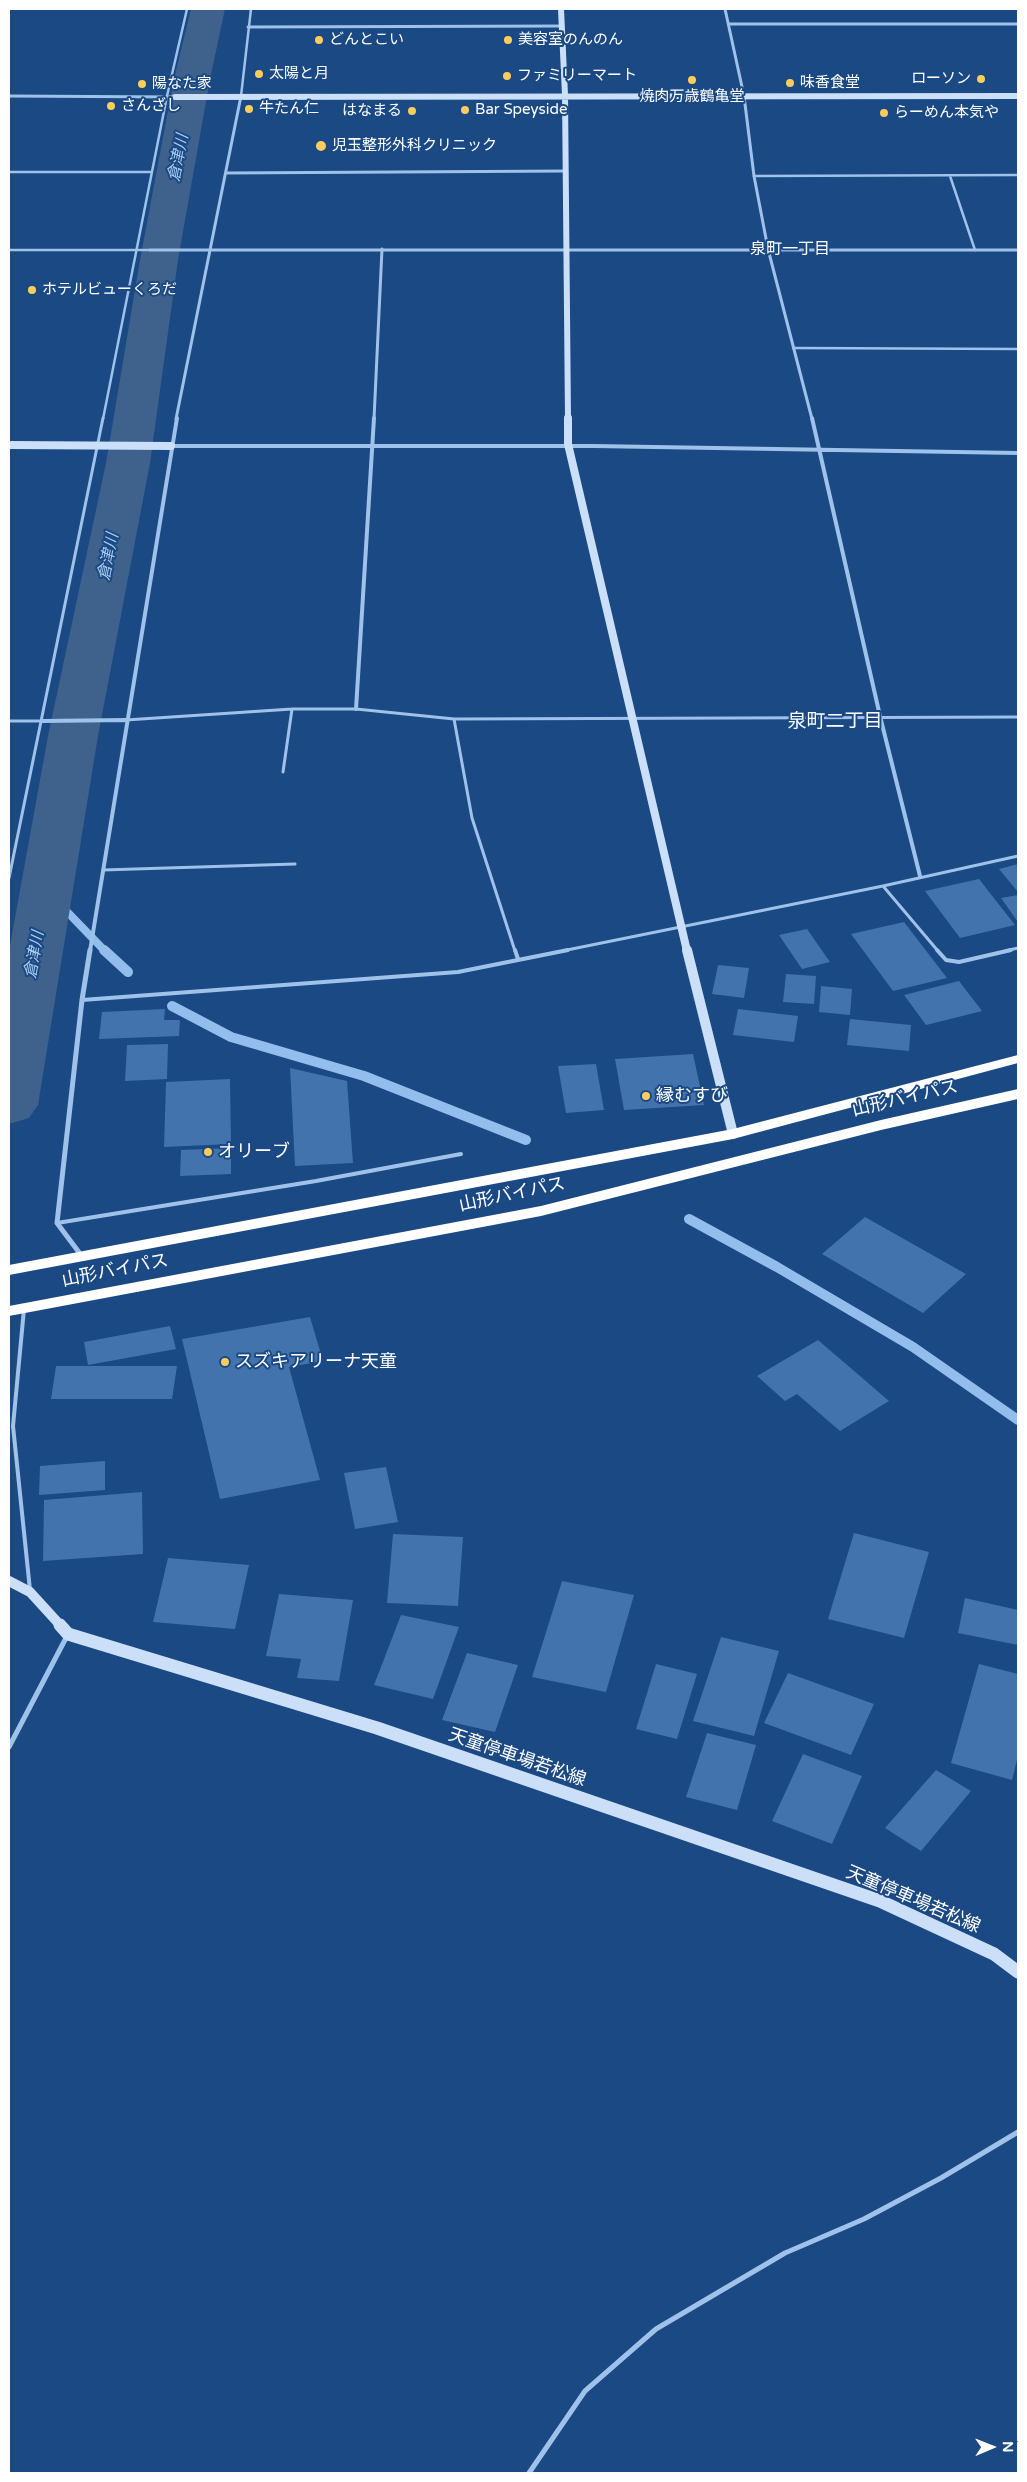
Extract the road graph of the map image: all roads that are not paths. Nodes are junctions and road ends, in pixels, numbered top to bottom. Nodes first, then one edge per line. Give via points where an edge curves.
1 (187, 9) edge
2 (251, 9) edge
3 (561, 9) edge
4 (725, 9) edge
5 (729, 24) junction
6 (1018, 24) edge
7 (562, 26) junction
8 (248, 28) junction
9 (565, 95) junction
10 (9, 96) edge
11 (167, 96) junction
12 (175, 96) joint
13 (241, 96) junction
14 (744, 96) junction
15 (1018, 96) edge
16 (9, 172) edge
17 (152, 172) junction
18 (566, 172) junction
19 (226, 173) junction
20 (754, 176) junction
21 (950, 176) junction
22 (1018, 176) edge
23 (382, 249) junction
24 (768, 249) junction
25 (9, 250) edge
26 (138, 250) junction
27 (150, 250) joint
28 (211, 250) junction
29 (566, 250) junction
30 (975, 250) junction
31 (1018, 250) edge
32 (793, 348) junction
33 (1018, 349) edge
34 (373, 443) junction
35 (98, 444) junction
36 (568, 444) junction
37 (9, 445) edge
38 (171, 446) junction
39 (820, 449) junction
40 (1018, 453) edge
41 (292, 709) junction
42 (356, 709) junction
43 (880, 716) junction
44 (632, 717) junction
45 (1018, 717) edge
46 (454, 719) junction
47 (126, 720) junction
48 (9, 721) edge
49 (42, 721) junction
50 (283, 772) dead end
51 (1018, 856) edge
52 (295, 864) dead end
53 (103, 870) junction
54 (920, 876) junction
55 (9, 878) edge
56 (884, 886) junction
57 (681, 926) junction
58 (1018, 948) edge
59 (518, 959) junction
60 (82, 1000) junction
61 (1018, 1059) edge
62 (1018, 1094) edge
63 (733, 1134) junction
64 (461, 1154) dead end
65 (57, 1223) junction
66 (80, 1255) junction
67 (9, 1270) edge
68 (16, 1310) edge
69 (9, 1581) edge
70 (30, 1592) junction
71 (68, 1634) junction
72 (9, 1747) edge
73 (1018, 1972) edge
74 (1018, 2132) edge
75 (529, 2473) edge

1 - 11 lane
2 - 8 lane
3 - 7 street
4 - 5 street
5 - 6 street
5 - 14 street
7 - 8 street
7 - 9 street
8 - 13 lane
9 - 13 street
9 - 14 street
9 - 18 street
10 - 11 street
11 - 12 street
11 - 17 lane
12 - 13 street
13 - 19 street
14 - 15 street
14 - 20 street
16 - 17 lane
17 - 26 lane
18 - 19 street
18 - 29 street
19 - 28 street
20 - 21 lane
20 - 24 street
21 - 22 lane
21 - 30 lane
23 - 28 street
23 - 29 street
23 - 34 street
24 - 29 street
24 - 30 street
24 - 32 street
25 - 26 lane
26 - 27 lane
26 - 35 lane
27 - 28 street
28 - 38 street
29 - 36 street
30 - 31 street
32 - 33 lane
32 - 39 street
34 - 36 street
34 - 38 street
34 - 42 street
35 - 37 street
35 - 38 street
35 - 49 lane
36 - 39 street
36 - 44 street
38 - 47 street
39 - 40 street
39 - 43 street
41 - 42 lane
41 - 47 lane
41 - 50 lane
42 - 46 lane
43 - 44 lane
43 - 45 lane
43 - 54 street
44 - 46 lane
44 - 57 street
46 - 59 lane via 472,818
47 - 49 street
47 - 53 street
48 - 49 lane
49 - 55 lane
51 - 54 lane
52 - 53 lane
53 - 60 street
54 - 56 lane
56 - 57 lane
56 - 58 lane via 946,960 959,962
57 - 59 lane
57 - 63 street
59 - 60 lane via 458,972
60 - 65 street
61 - 63 highway, 山形バイパス
62 - 68 highway, 山形バイパス via 540,1211
63 - 66 highway, 山形バイパス
64 - 65 lane
65 - 66 street
66 - 67 highway, 山形バイパス
68 - 70 lane via 13,1426
69 - 70 street
70 - 71 street
71 - 72 lane
71 - 73 street, 天童停車場若松線 via 377,1728 880,1901 994,1954
74 - 75 lane via 864,2219 785,2253 656,2329 585,2391

